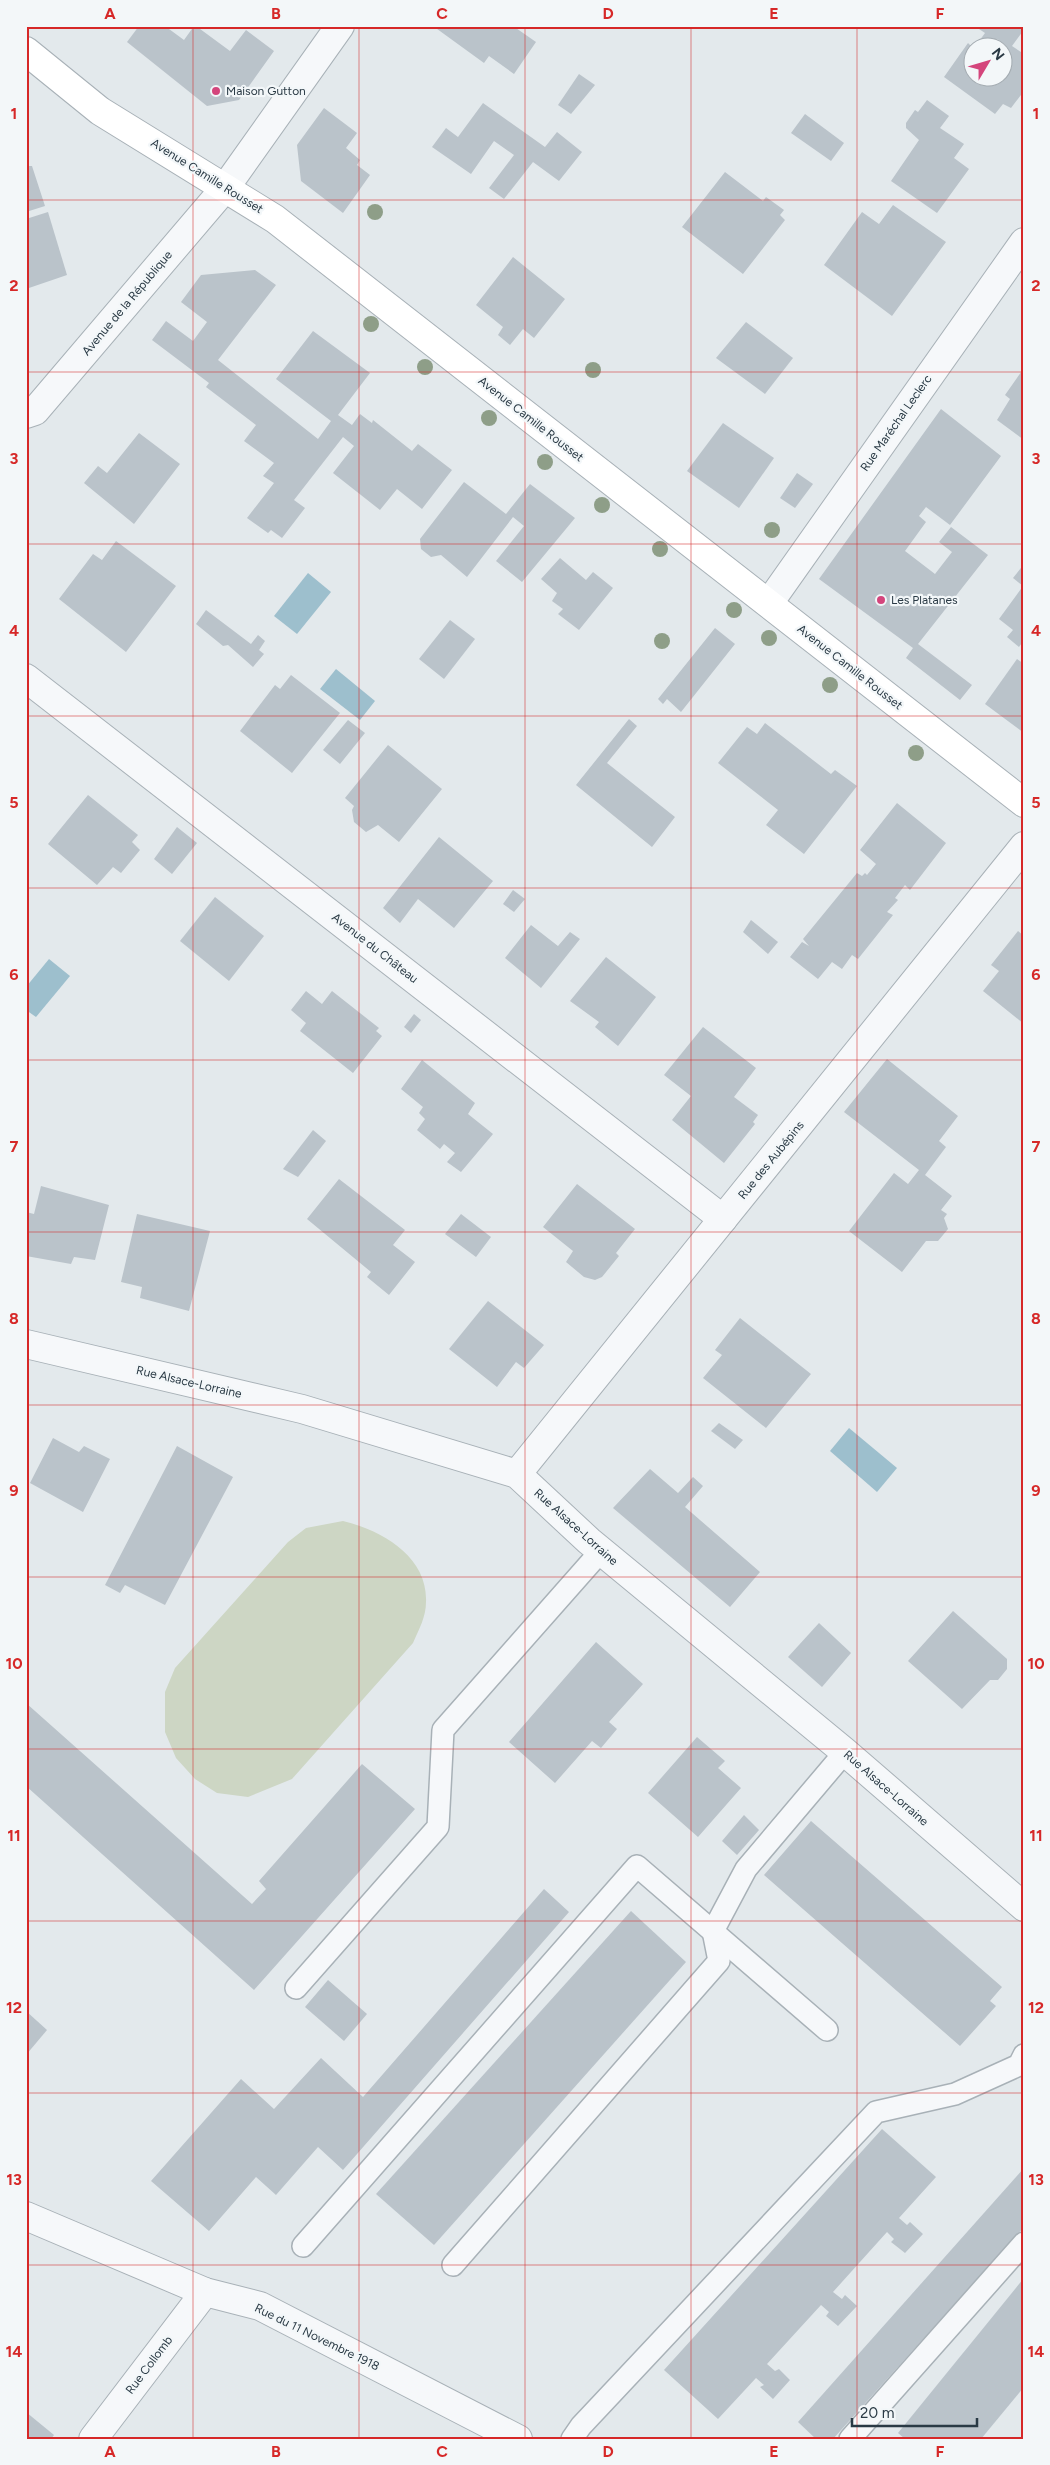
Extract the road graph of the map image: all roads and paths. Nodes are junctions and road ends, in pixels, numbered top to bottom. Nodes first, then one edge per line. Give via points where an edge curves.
1 (340, 26) edge
2 (26, 51) edge
3 (225, 188) junction
4 (1024, 242) edge
5 (29, 420) edge
6 (769, 604) junction
7 (26, 678) edge
8 (1024, 803) edge
9 (1024, 846) edge
10 (723, 1219) junction
11 (26, 1344) edge
12 (517, 1474) junction
13 (601, 1551) junction
14 (845, 1752) junction
15 (1024, 1907) edge
16 (713, 1931) junction
17 (296, 1988) dead end
18 (827, 2030) dead end
19 (1024, 2055) edge
20 (26, 2216) edge
21 (1024, 2242) edge
22 (303, 2246) dead end
23 (452, 2266) dead end
24 (205, 2292) junction
25 (94, 2439) edge
26 (518, 2439) edge
27 (572, 2439) edge
28 (850, 2439) edge

1 - 3 street, Avenue de la République
2 - 3 street, Avenue Camille Rousset via 100,111
3 - 5 street, Avenue de la République
3 - 6 street, Avenue Camille Rousset via 275,219
4 - 6 street, Rue Maréchal Leclerc
6 - 8 street, Avenue Camille Rousset
7 - 10 street, Avenue du Château
9 - 10 street, Rue des Aubépins
10 - 12 street, Rue des Aubépins
11 - 12 street, Rue Alsace-Lorraine via 302,1408
12 - 13 street, Rue Alsace-Lorraine
13 - 14 street, Rue Alsace-Lorraine
13 - 17 lane via 443,1730 438,1827
14 - 15 street, Rue Alsace-Lorraine
14 - 16 lane via 746,1869
16 - 18 lane
16 - 22 lane via 637,1866
16 - 23 lane via 718,1961
19 - 27 lane via 1019,2065 955,2094 876,2112 580,2426
20 - 24 street, Rue du 11 Novembre 1918
21 - 28 lane
24 - 25 street, Rue Collomb
24 - 26 street, Rue du 11 Novembre 1918 via 260,2306

